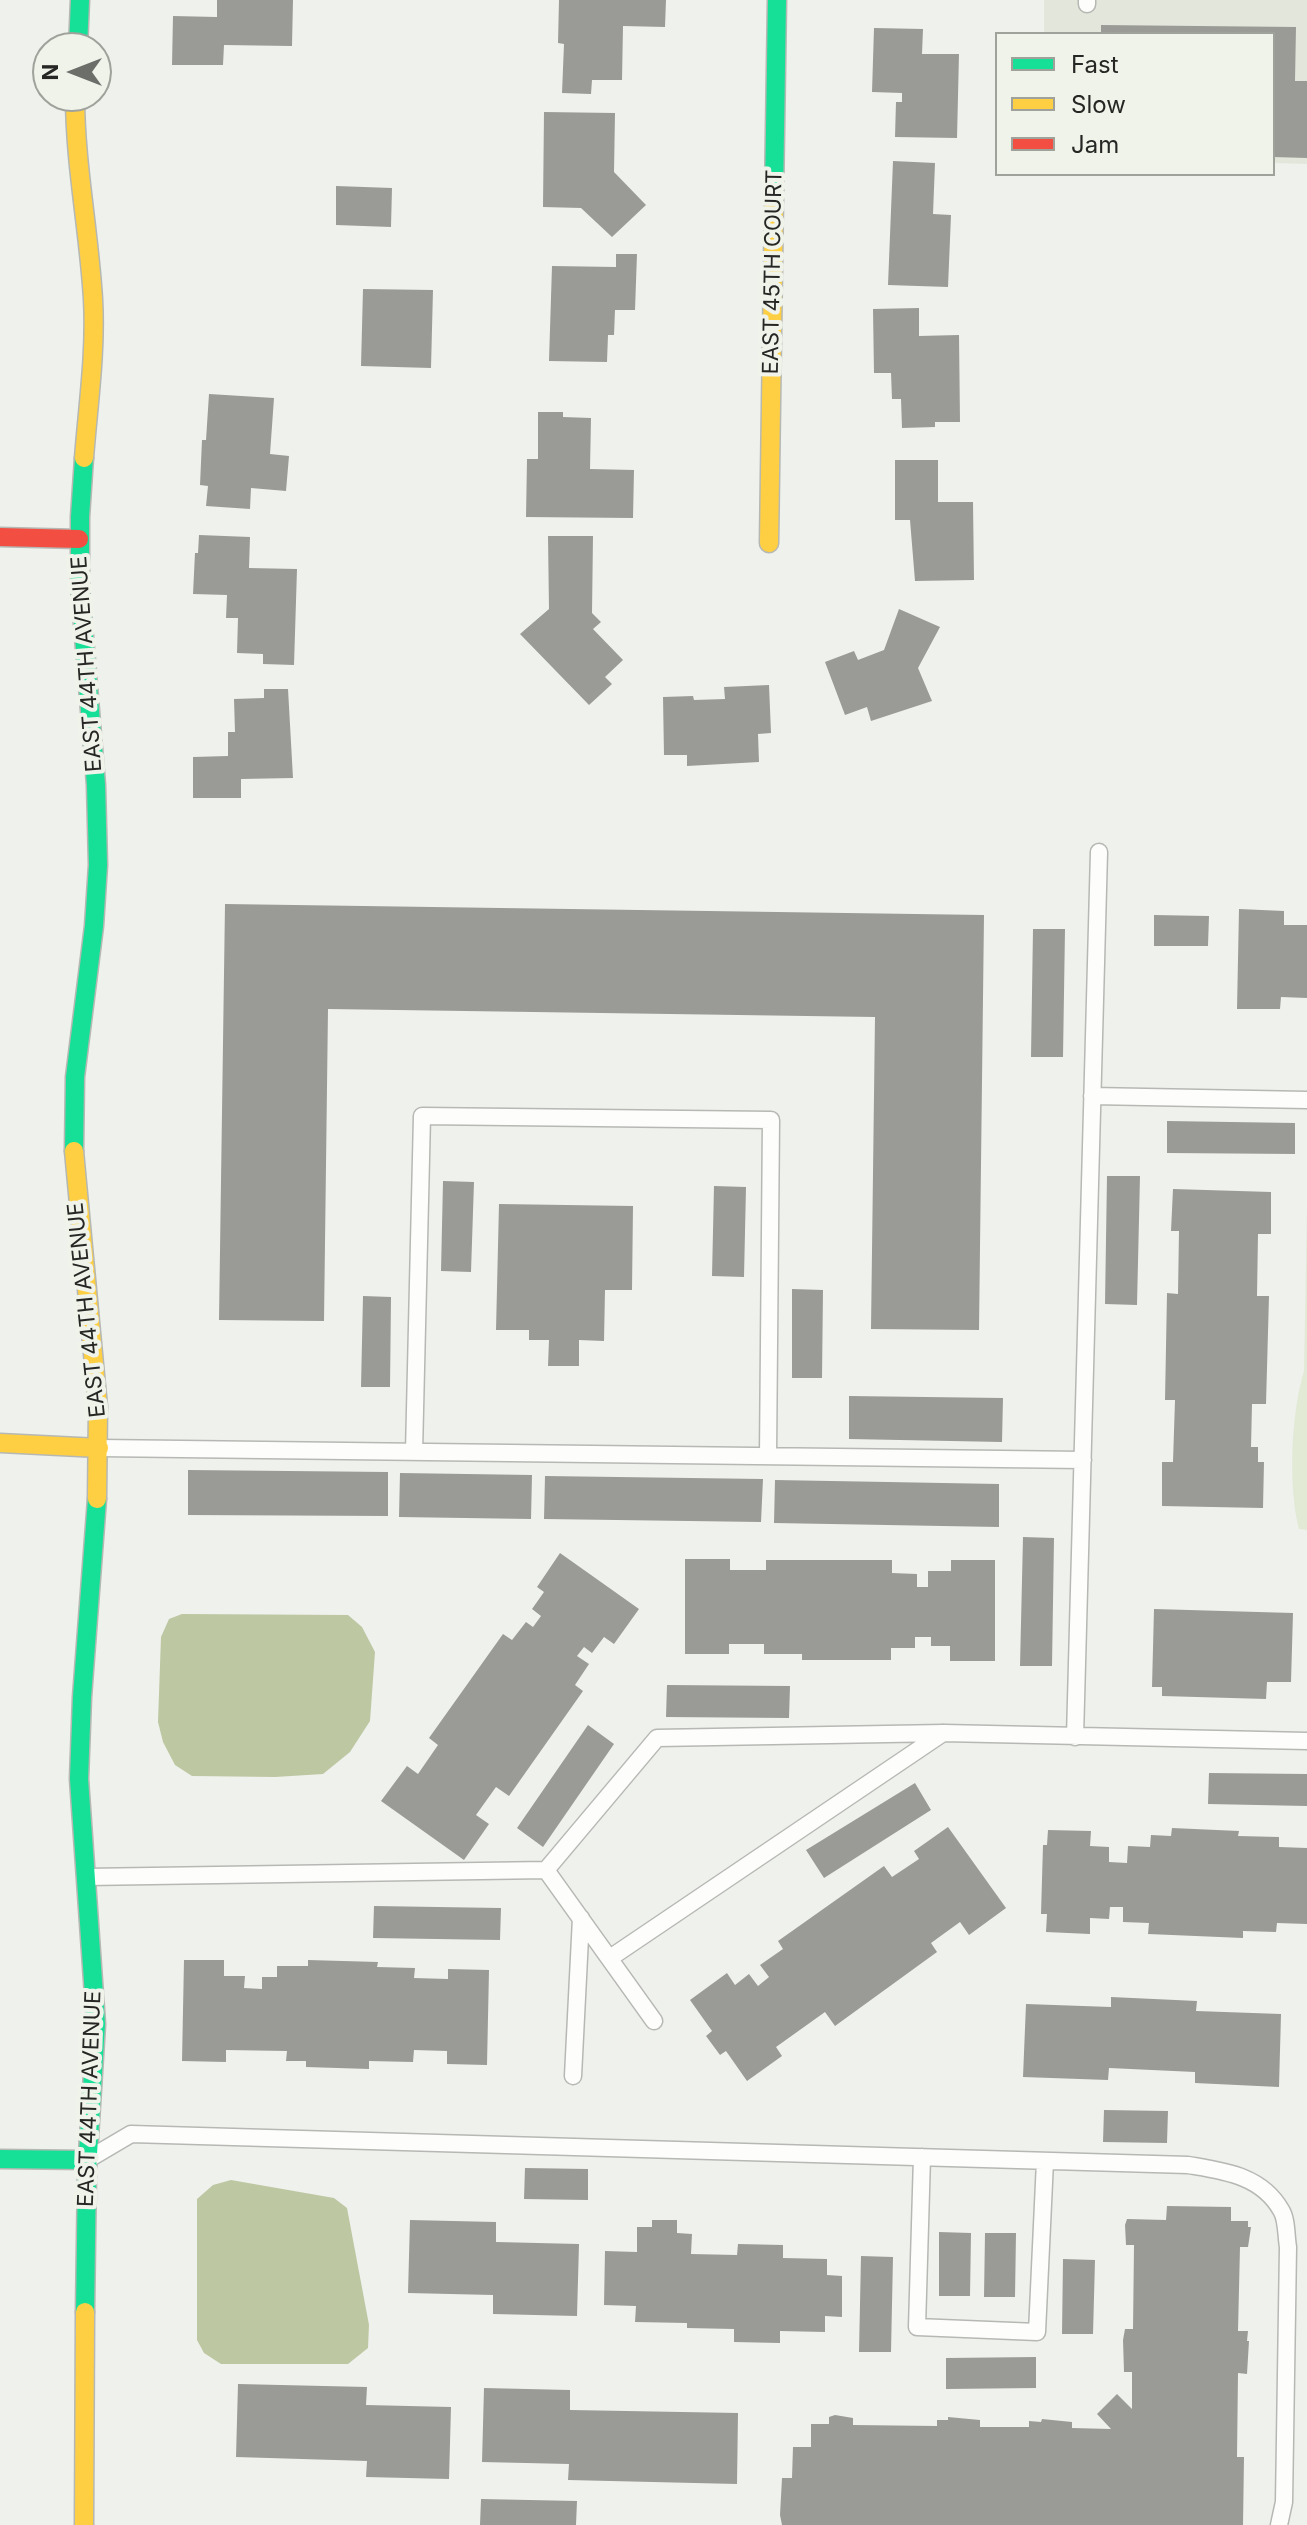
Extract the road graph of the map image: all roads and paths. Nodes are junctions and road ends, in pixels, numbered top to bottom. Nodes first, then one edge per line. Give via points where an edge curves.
1 (80, 0) edge
2 (777, 0) edge
3 (79, 32) edge
4 (75, 112) edge
5 (0, 537) edge
6 (79, 539) junction
7 (769, 543) dead end
8 (1099, 852) dead end
9 (1092, 1096) junction
10 (1307, 1100) edge
11 (0, 1443) edge
12 (99, 1448) junction
13 (414, 1452) junction
14 (768, 1456) junction
15 (1083, 1460) junction
16 (944, 1733) junction
17 (1075, 1737) junction
18 (1307, 1741) edge
19 (546, 1870) junction
20 (83, 1877) junction
21 (581, 1918) junction
22 (610, 1958) junction
23 (654, 2021) dead end
24 (573, 2076) dead end
25 (922, 2157) junction
26 (0, 2159) edge
27 (87, 2160) junction
28 (1045, 2161) junction
29 (84, 2525) edge
30 (1279, 2525) edge

1 - 3 street
2 - 7 street, EAST 45TH COURT
4 - 6 street, EAST 44TH AVENUE via 93,302
5 - 6 street
6 - 12 street, EAST 44TH AVENUE via 98,862 74,1083 73,1161
8 - 9 lane
9 - 10 lane
9 - 15 lane
11 - 12 street
12 - 13 lane
12 - 20 street, EAST 44TH AVENUE via 80,1756
13 - 14 lane
13 - 14 lane via 422,1116 723,1119 771,1120
14 - 15 lane
15 - 17 lane
16 - 17 lane
16 - 19 lane via 657,1738
16 - 22 lane
17 - 18 lane
19 - 20 lane
19 - 21 lane
20 - 27 street, EAST 44TH AVENUE via 96,2032
21 - 22 lane
21 - 24 lane
22 - 23 lane
25 - 27 lane via 131,2134
25 - 28 lane
25 - 28 lane via 917,2327 1037,2332
26 - 27 street
27 - 29 street, EAST 44TH AVENUE
28 - 30 lane via 1188,2165 1240,2175 1263,2189 1282,2211 1288,2247 1284,2502

